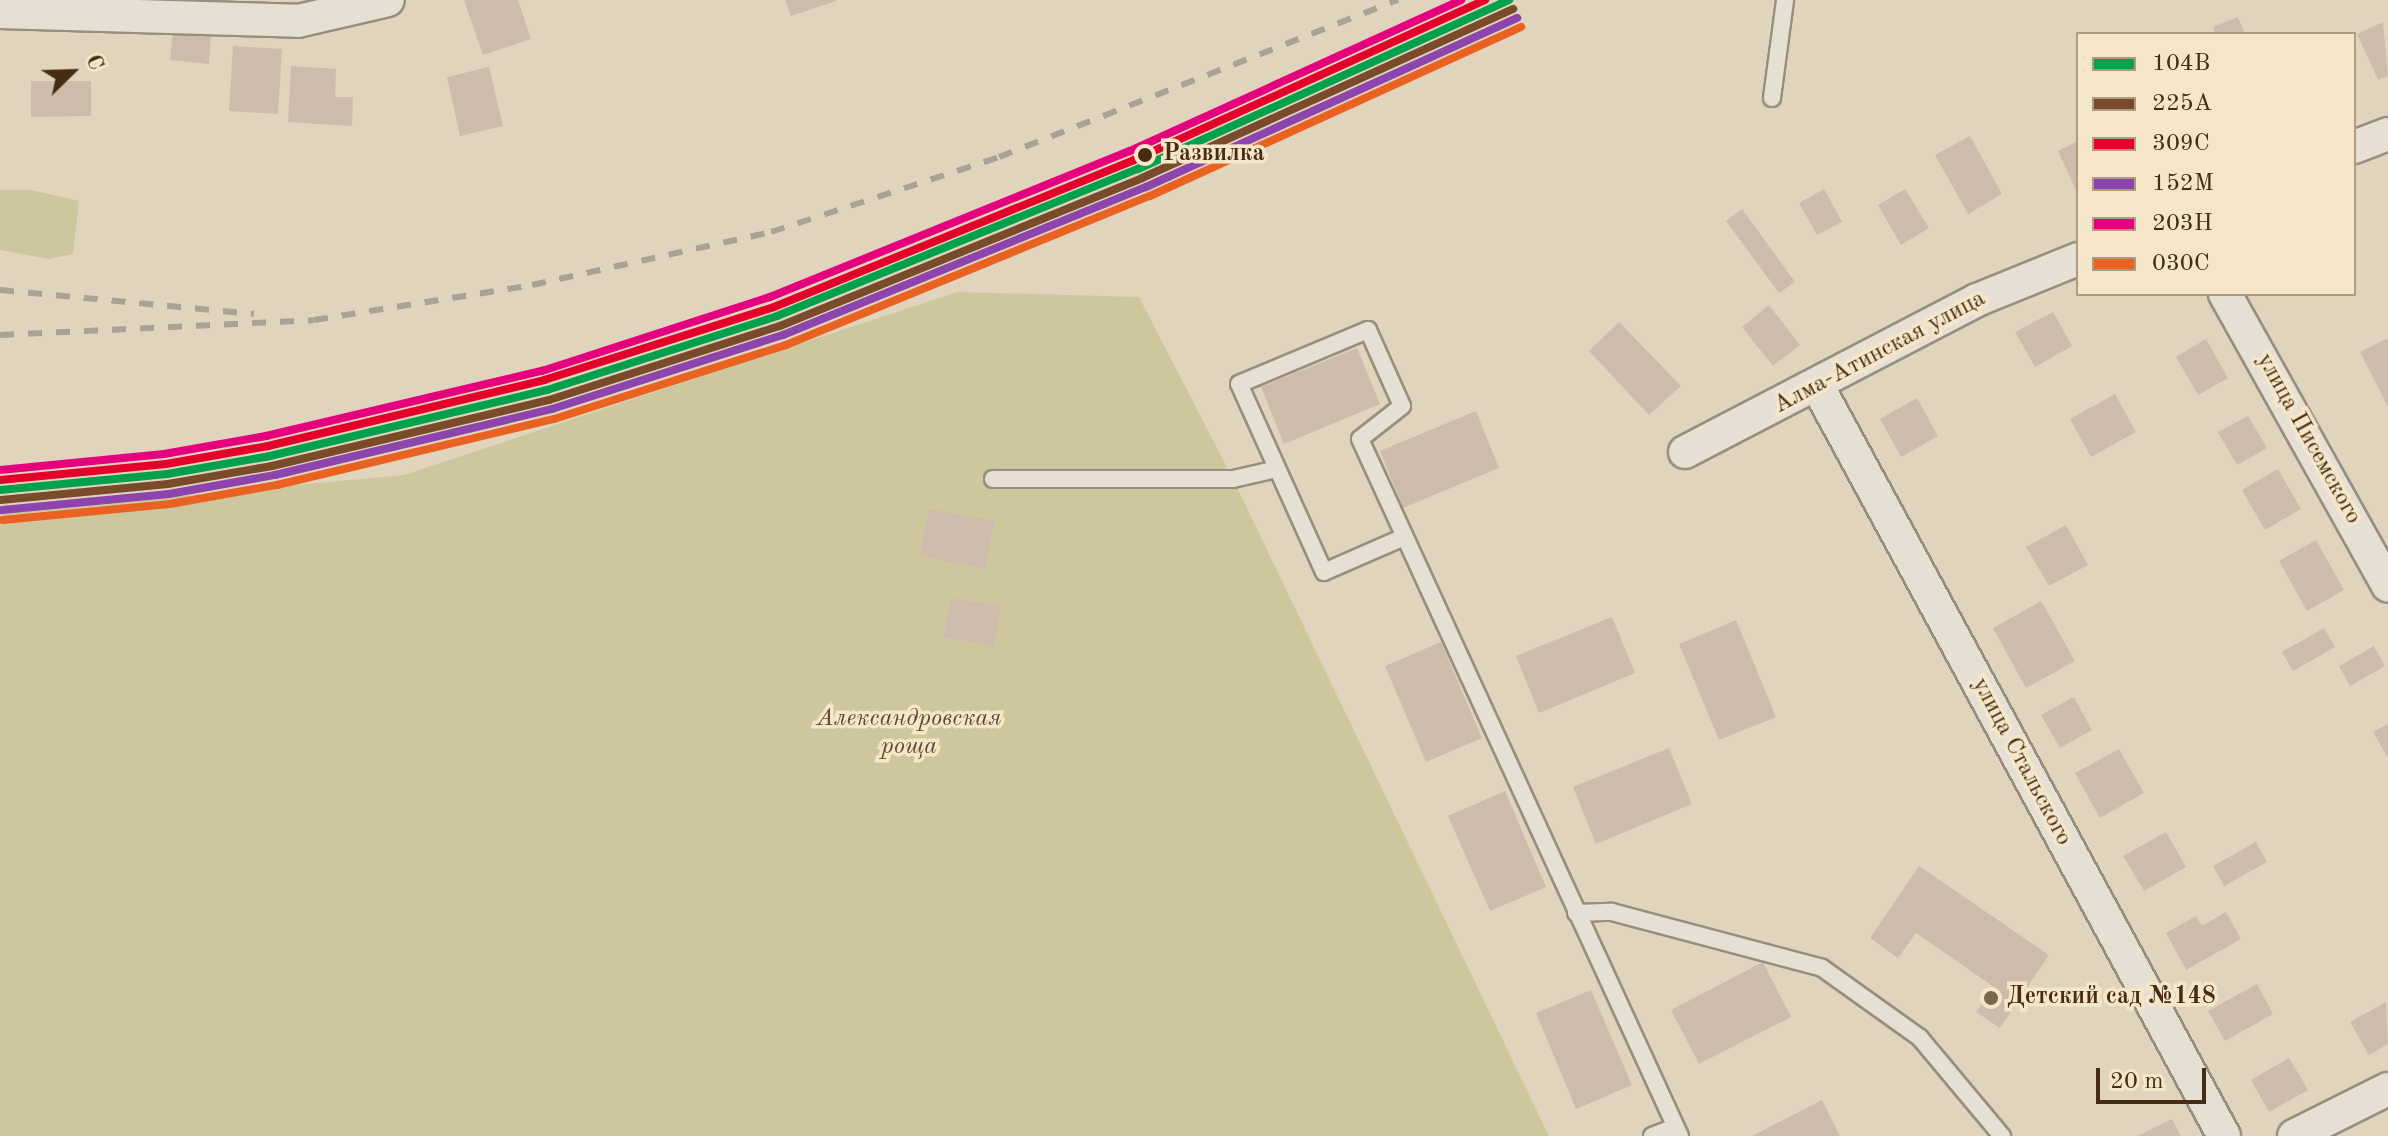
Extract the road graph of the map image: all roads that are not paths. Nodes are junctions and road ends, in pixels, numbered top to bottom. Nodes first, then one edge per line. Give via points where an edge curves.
1 (388, 0) edge
2 (1785, 0) edge
3 (188, 8) edge
4 (0, 12) edge
5 (1772, 98) dead end
6 (2388, 134) edge
7 (2356, 146) edge
8 (2076, 260) edge
9 (2226, 296) edge
10 (1818, 387) junction
11 (1685, 452) dead end
12 (1277, 469) junction
13 (993, 479) dead end
14 (1404, 537) junction
15 (2388, 586) edge
16 (1576, 913) junction
17 (2388, 1089) edge
18 (1678, 1131) edge
19 (1652, 1136) edge
20 (2002, 1136) edge
21 (2224, 1136) edge
22 (2294, 1136) edge

1 - 3 street via 298,21
2 - 5 lane
3 - 4 street
6 - 7 street
8 - 10 street, Алма-Атинская улица via 1977,300
9 - 15 street, улица Писемского
10 - 11 street, Алма-Атинская улица
10 - 21 street, улица Стальского
12 - 13 lane via 1233,479
12 - 14 lane via 1324,572
12 - 14 lane via 1239,384 1368,330 1402,406 1360,439
14 - 16 lane
16 - 18 lane
16 - 20 lane via 1612,912 1822,968 1920,1038
17 - 22 street
18 - 19 lane

